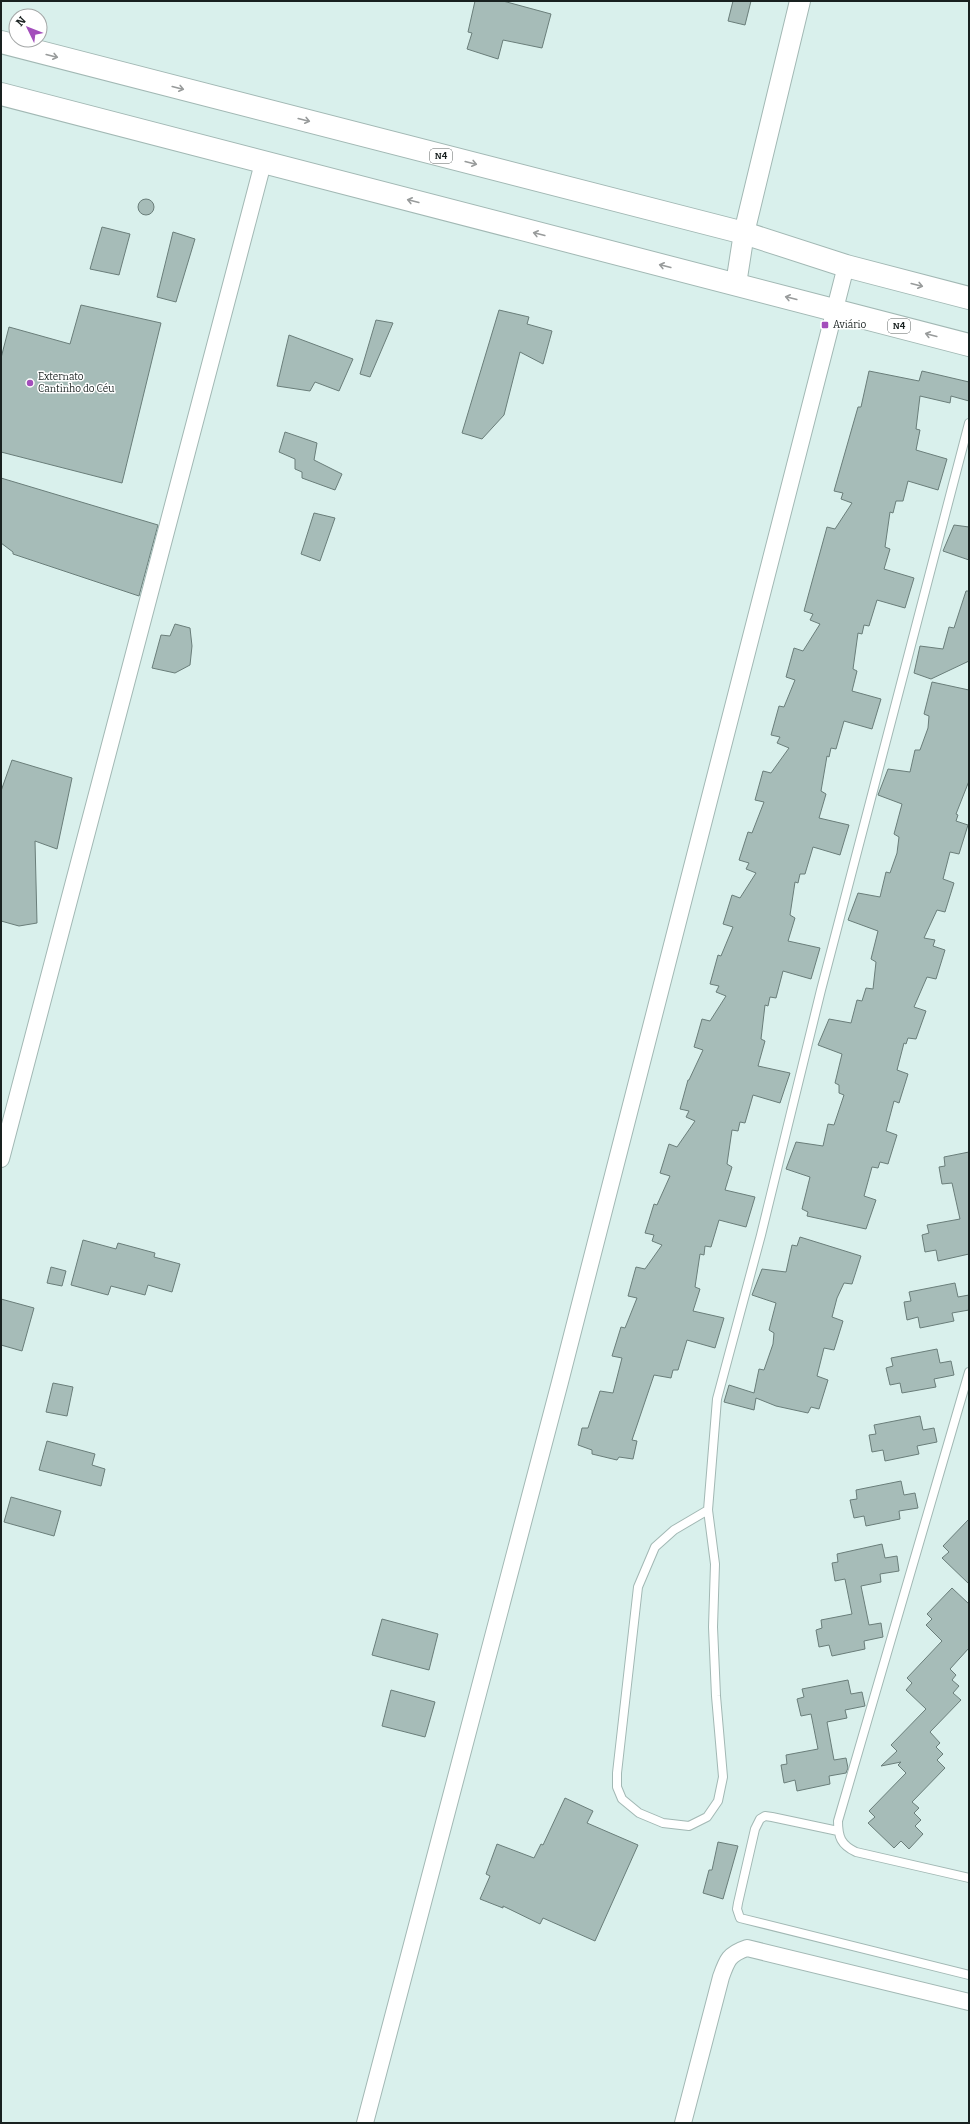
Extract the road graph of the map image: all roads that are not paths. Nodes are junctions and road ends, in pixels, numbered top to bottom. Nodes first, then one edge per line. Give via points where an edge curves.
1 (800, 1) edge
2 (1, 42) edge
3 (1, 94) edge
4 (263, 163) junction
5 (744, 233) junction
6 (846, 266) junction
7 (736, 284) junction
8 (969, 298) edge
9 (836, 310) junction
10 (969, 345) edge
11 (969, 423) edge
12 (1, 1159) edge
13 (969, 1372) edge
14 (708, 1510) junction
15 (838, 1831) junction
16 (969, 1878) edge
17 (969, 1975) edge
18 (969, 2002) edge
19 (365, 2123) edge
20 (683, 2123) edge

1 - 5 street
2 -> 5 highway, N4
3 - 4 highway, N4
7 -> 4 highway, N4
4 - 12 street
5 - 6 highway, N4
5 - 7 street
6 -> 8 highway, N4
6 - 9 street
9 -> 7 highway, N4
10 -> 9 highway, N4
9 - 19 street via 560,1382
11 - 14 lane via 717,1399
13 - 15 lane via 838,1821
14 - 14 lane via 715,1564 714,1650 723,1777 718,1801 707,1817 689,1826 663,1823 639,1813 622,1799 617,1787 617,1773 638,1587 655,1547 674,1530
15 - 16 lane via 838,1837 846,1848 856,1852
15 - 17 lane via 772,1817 765,1816 760,1819 755,1829 738,1904 740,1918
18 - 20 street via 747,1948 735,1952 727,1961 720,1977

